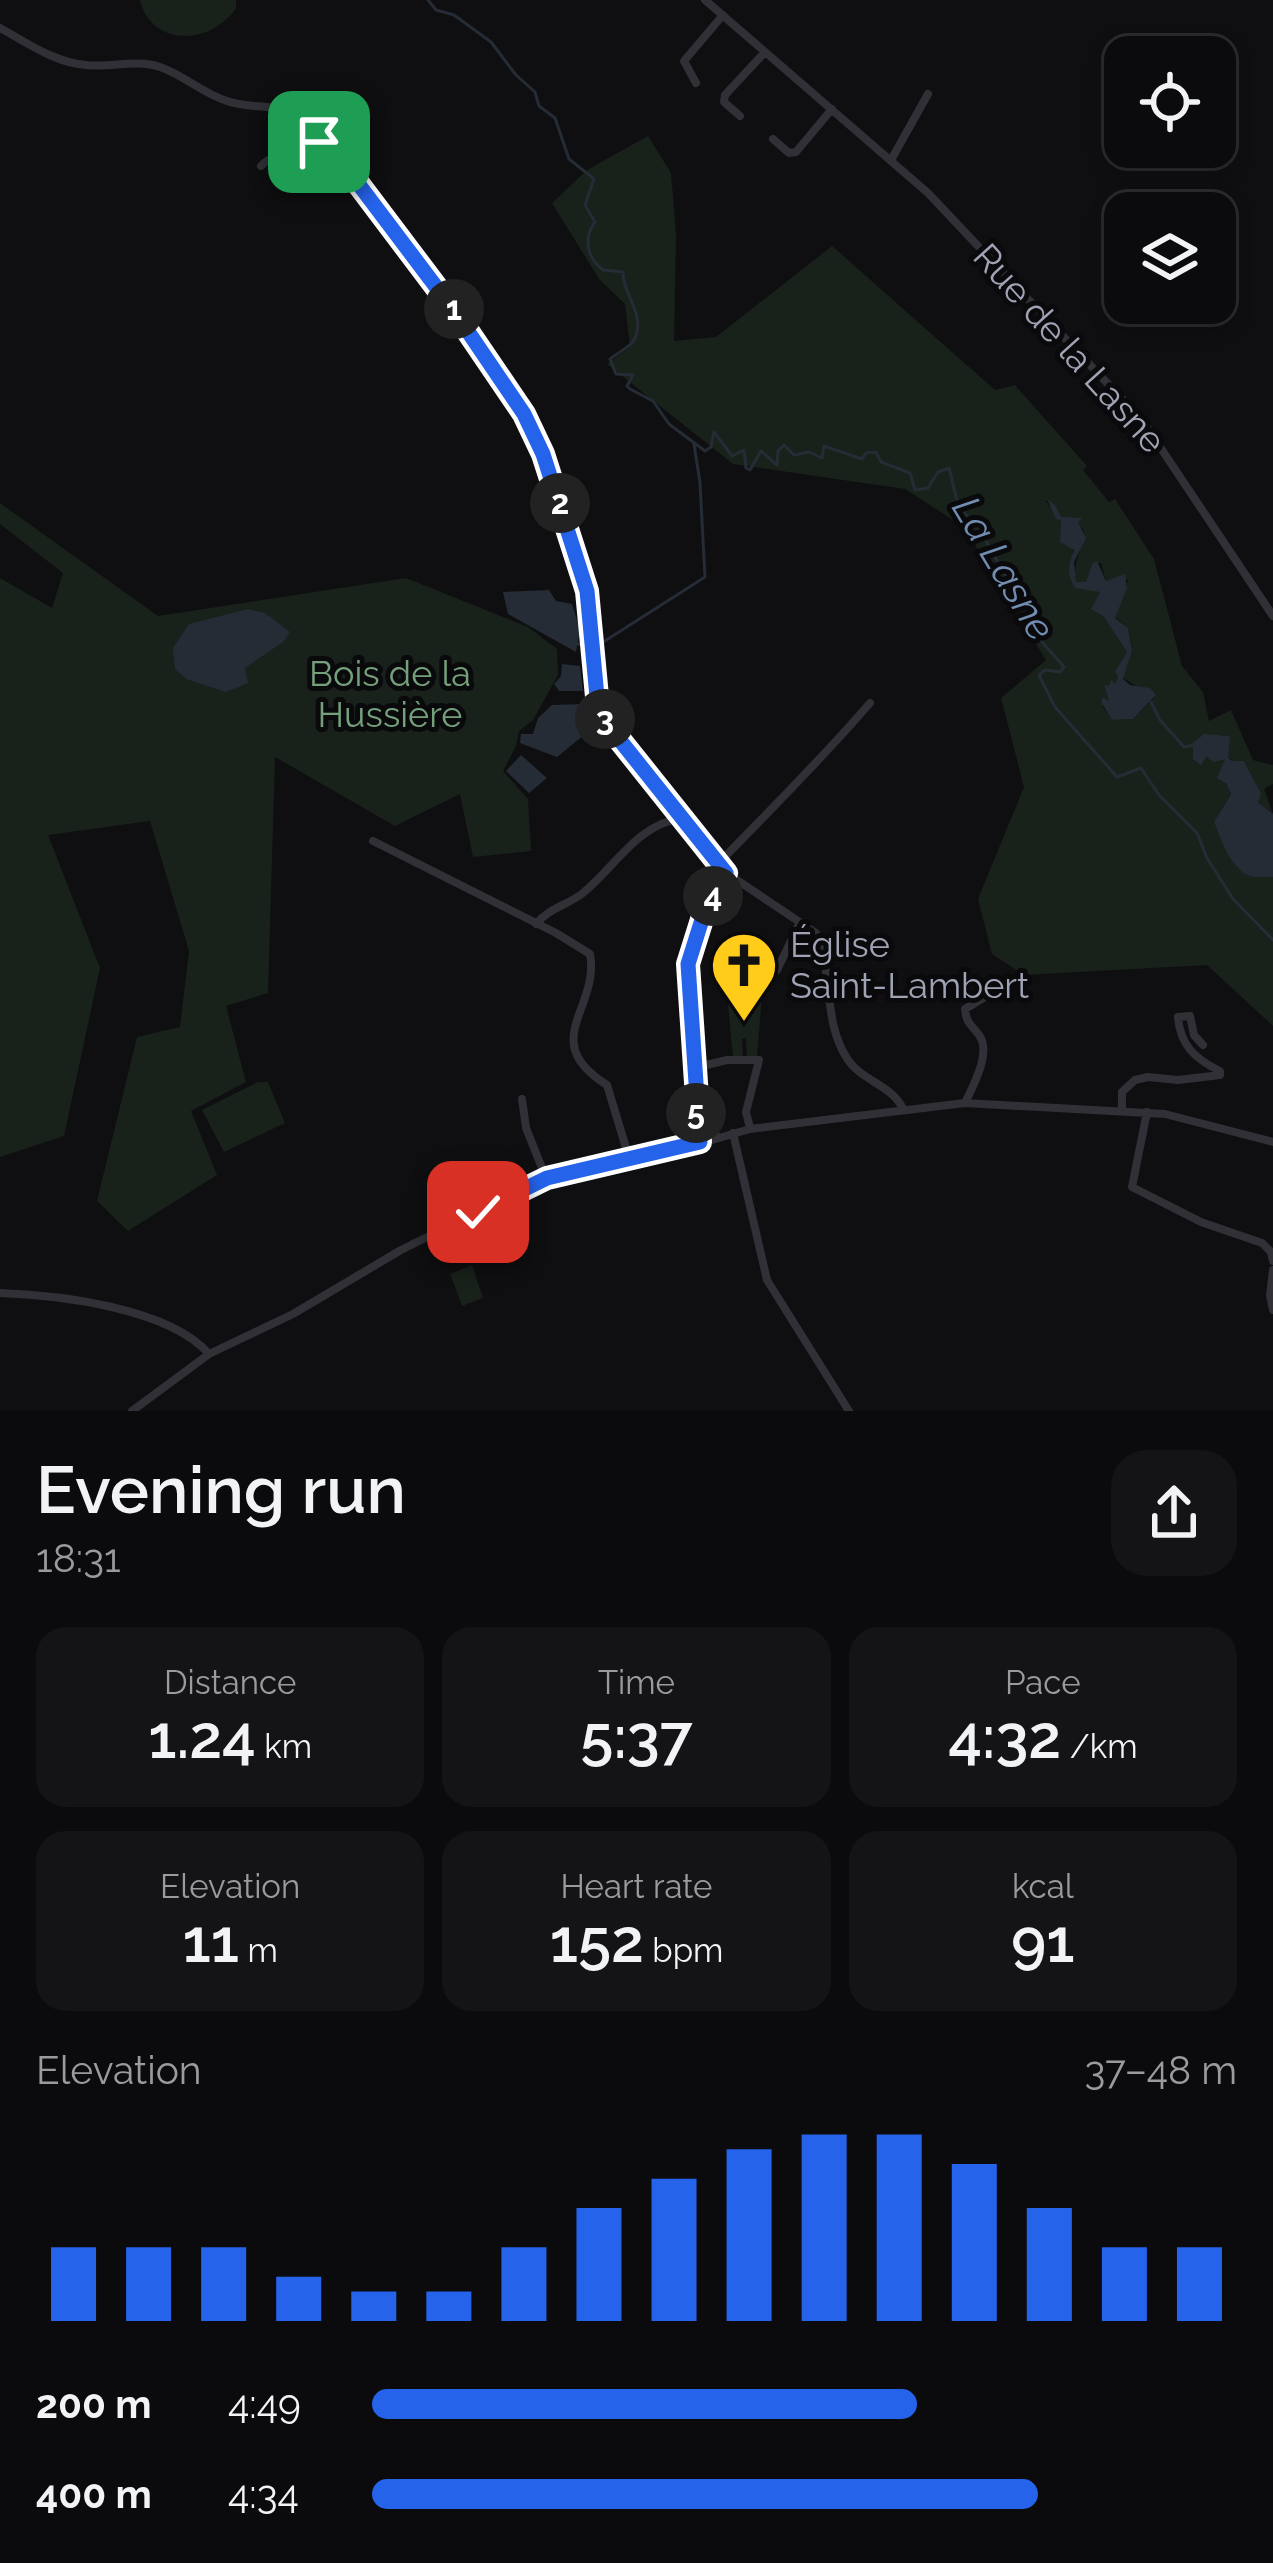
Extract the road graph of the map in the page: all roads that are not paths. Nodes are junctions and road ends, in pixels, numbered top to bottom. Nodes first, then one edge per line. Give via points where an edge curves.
1 (705, 0) edge
2 (723, 15) junction
3 (0, 28) edge
4 (765, 52) junction
5 (760, 67) dead end
6 (695, 83) dead end
7 (928, 94) dead end
8 (832, 109) junction
9 (740, 116) dead end
10 (323, 137) junction
11 (773, 140) dead end
12 (891, 160) junction
13 (262, 166) dead end
14 (1273, 616) edge
15 (870, 704) dead end
16 (680, 819) junction
17 (373, 841) dead end
18 (716, 866) junction
19 (726, 873) junction
20 (800, 922) junction
21 (536, 924) junction
22 (777, 970) dead end
23 (1010, 988) dead end
24 (1203, 1046) dead end
25 (694, 1068) junction
26 (522, 1099) dead end
27 (965, 1103) junction
28 (903, 1109) junction
29 (1122, 1111) junction
30 (1147, 1112) junction
31 (699, 1126) junction
32 (750, 1129) junction
33 (733, 1132) junction
34 (718, 1136) junction
35 (700, 1142) junction
36 (1273, 1142) edge
37 (630, 1161) junction
38 (547, 1178) junction
39 (1273, 1265) edge
40 (0, 1293) edge
41 (1273, 1310) edge
42 (209, 1354) junction
43 (132, 1411) edge
44 (849, 1411) edge

1 - 2 street, Rue de la Lasne
2 - 4 street, Rue de la Lasne
2 - 6 street via 680,61
3 - 10 street via 79,65 139,62 223,100 292,110
4 - 5 street
4 - 8 street, Rue de la Lasne
4 - 9 street via 725,94
7 - 12 street
8 - 11 street via 796,152
8 - 12 street, Rue de la Lasne
10 - 13 street
10 - 16 street via 452,308 533,433 587,591 598,707
12 - 14 street, Rue de la Lasne via 1142,420
15 - 18 street
16 - 18 street
16 - 21 street via 660,824
17 - 21 street
18 - 19 street
19 - 20 street
19 - 25 street via 688,964
20 - 22 street
20 - 28 street via 822,946 834,1031 847,1058
21 - 37 street via 590,954 592,979 574,1019 573,1048 585,1071 607,1084
23 - 27 street via 964,1009 985,1049
24 - 29 street via 1190,1016 1178,1017 1190,1051 1220,1075 1135,1080 1122,1092
25 - 31 street
25 - 32 street via 759,1060 746,1112
26 - 38 street
27 - 28 street
27 - 29 street
28 - 32 street
29 - 30 street
30 - 36 street
30 - 39 street via 1132,1187 1262,1243
31 - 34 street
31 - 35 street
32 - 33 street
33 - 34 street
33 - 44 street via 766,1280
34 - 35 street
35 - 37 street
37 - 38 street
38 - 42 street
39 - 41 street
40 - 42 street via 104,1306 190,1334
42 - 43 street

